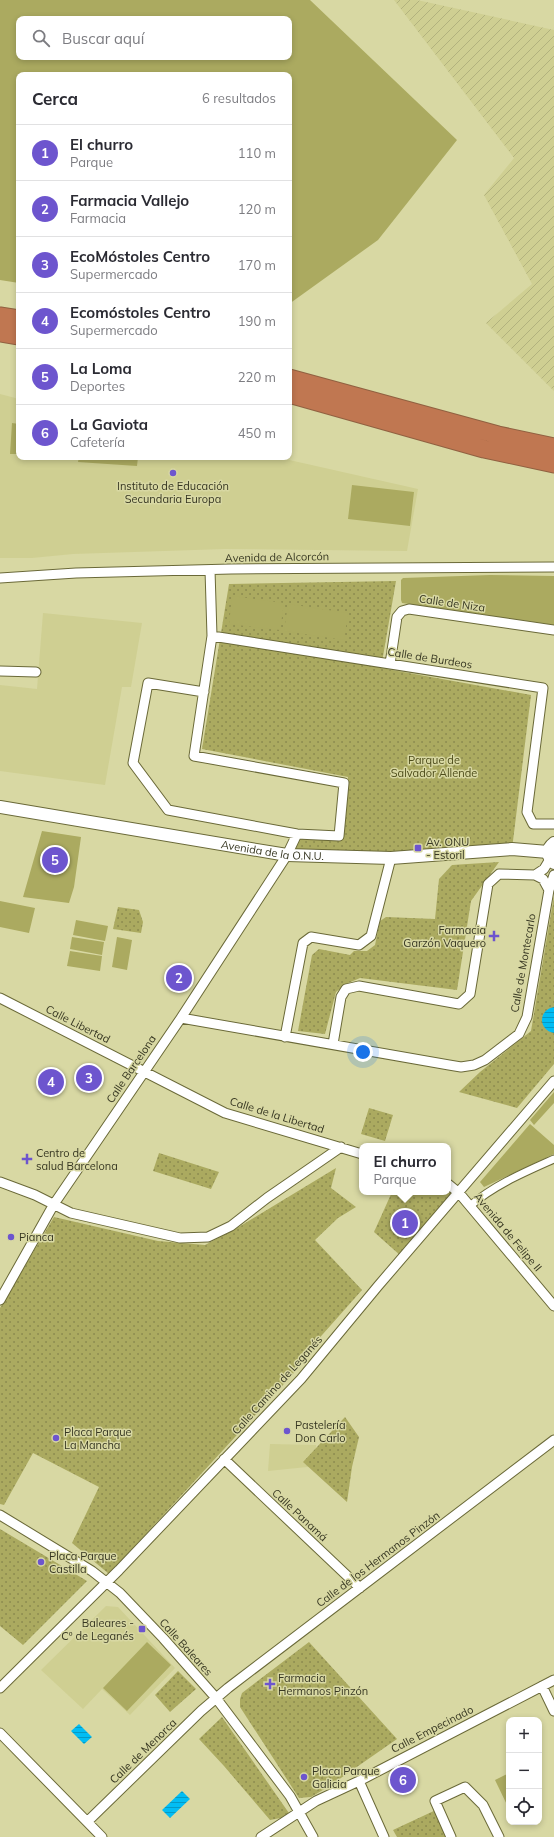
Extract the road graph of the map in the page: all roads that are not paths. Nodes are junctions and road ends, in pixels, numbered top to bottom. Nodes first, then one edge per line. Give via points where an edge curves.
1 (0, 316) edge
2 (16, 319) edge
3 (0, 333) edge
4 (16, 336) edge
5 (292, 379) edge
6 (292, 395) edge
7 (423, 413) junction
8 (554, 438) edge
9 (554, 447) edge
10 (503, 453) junction
11 (554, 464) edge
12 (554, 471) edge
13 (554, 567) edge
14 (210, 570) junction
15 (0, 578) edge
16 (554, 630) edge
17 (212, 636) junction
18 (390, 664) junction
19 (0, 671) edge
20 (36, 672) dead end
21 (204, 692) junction
22 (0, 807) edge
23 (554, 824) edge
24 (297, 834) junction
25 (551, 854) edge
26 (287, 855) junction
27 (391, 858) junction
28 (535, 875) junction
29 (554, 875) edge
30 (549, 890) junction
31 (0, 998) edge
32 (181, 1018) junction
33 (285, 1037) junction
34 (333, 1044) junction
35 (144, 1072) junction
36 (554, 1081) edge
37 (340, 1147) junction
38 (359, 1153) edge
39 (554, 1159) edge
40 (0, 1182) edge
41 (451, 1186) edge
42 (459, 1193) junction
43 (54, 1204) junction
44 (470, 1206) junction
45 (0, 1300) edge
46 (554, 1306) edge
47 (554, 1440) edge
48 (224, 1460) junction
49 (0, 1515) edge
50 (107, 1582) junction
51 (360, 1588) junction
52 (554, 1680) edge
53 (542, 1686) junction
54 (0, 1688) edge
55 (216, 1698) junction
56 (554, 1711) edge
57 (0, 1733) edge
58 (358, 1781) junction
59 (300, 1810) junction
60 (88, 1821) junction
61 (102, 1837) edge
62 (261, 1837) edge
63 (313, 1837) edge
64 (384, 1837) edge
65 (451, 1837) edge
66 (499, 1837) edge

1 - 2 highway
3 - 4 highway
5 - 7 highway
6 - 10 highway
7 - 8 highway
7 - 9 highway via 498,435
10 - 11 highway
10 - 12 highway
13 - 14 street, Avenida de Alcorcón
14 - 15 street, Avenida de Alcorcón
14 - 17 street
16 - 18 street, Calle de Niza via 409,609 402,611 397,617
17 - 18 street, Calle de Burdeos
17 - 21 street
18 - 23 street, Calle de Burdeos via 543,688 527,812 533,824
19 - 20 street
21 - 24 street via 194,756 344,783 339,836
21 - 24 street via 148,683 133,763 168,810
22 - 26 street, Avenida de la O.N.U.
24 - 26 street
25 - 27 street, Avenida de la O.N.U. via 512,849
25 - 28 street via 544,869
26 - 27 street, Avenida de la O.N.U.
26 - 32 street, Calle Barcelona
27 - 33 street via 371,936 359,945 311,938 303,943
28 - 30 street via 542,879
28 - 34 street via 500,874 488,884 470,994 459,1004 359,986 346,989 340,997
29 - 30 street, Calle de Montecarlo
30 - 34 street, Calle de Montecarlo via 527,1017 519,1034 485,1060 461,1067
31 - 35 street, Calle Libertad
32 - 33 street, Calle de Montecarlo
32 - 35 street, Calle Barcelona
33 - 34 street, Calle de Montecarlo
35 - 37 street, Calle de la Libertad via 225,1113
35 - 43 street, Calle Barcelona
36 - 42 street, Calle Camino de Leganés
37 - 38 street, Calle de la Libertad
37 - 43 street via 231,1226 208,1237 180,1238 71,1213
39 - 44 street via 510,1179 481,1196
40 - 43 street
41 - 42 street
42 - 44 street, Avenida de Felipe II
42 - 48 street, Calle Camino de Leganés via 301,1379
43 - 45 street, Calle Barcelona
44 - 46 street, Avenida de Felipe II
47 - 51 street, Calle de los Hermanos Pinzón
48 - 50 street, Calle Camino de Leganés
48 - 51 street, Calle Panamá
49 - 50 street, Calle Baleares
50 - 54 street, Calle Camino de Leganés
50 - 55 street, Calle Baleares via 163,1638
51 - 55 street, Calle de los Hermanos Pinzón
52 - 53 street, Calle Empecinado
53 - 56 street
53 - 58 street, Calle Empecinado
55 - 59 street, Calle Baleares
55 - 60 street, Calle de Menorca
57 - 60 street
58 - 59 street, Calle Empecinado
58 - 64 street
59 - 62 street, Calle Empecinado
59 - 63 street, Calle Baleares
60 - 61 street
65 - 66 street via 435,1801 465,1787 483,1805

